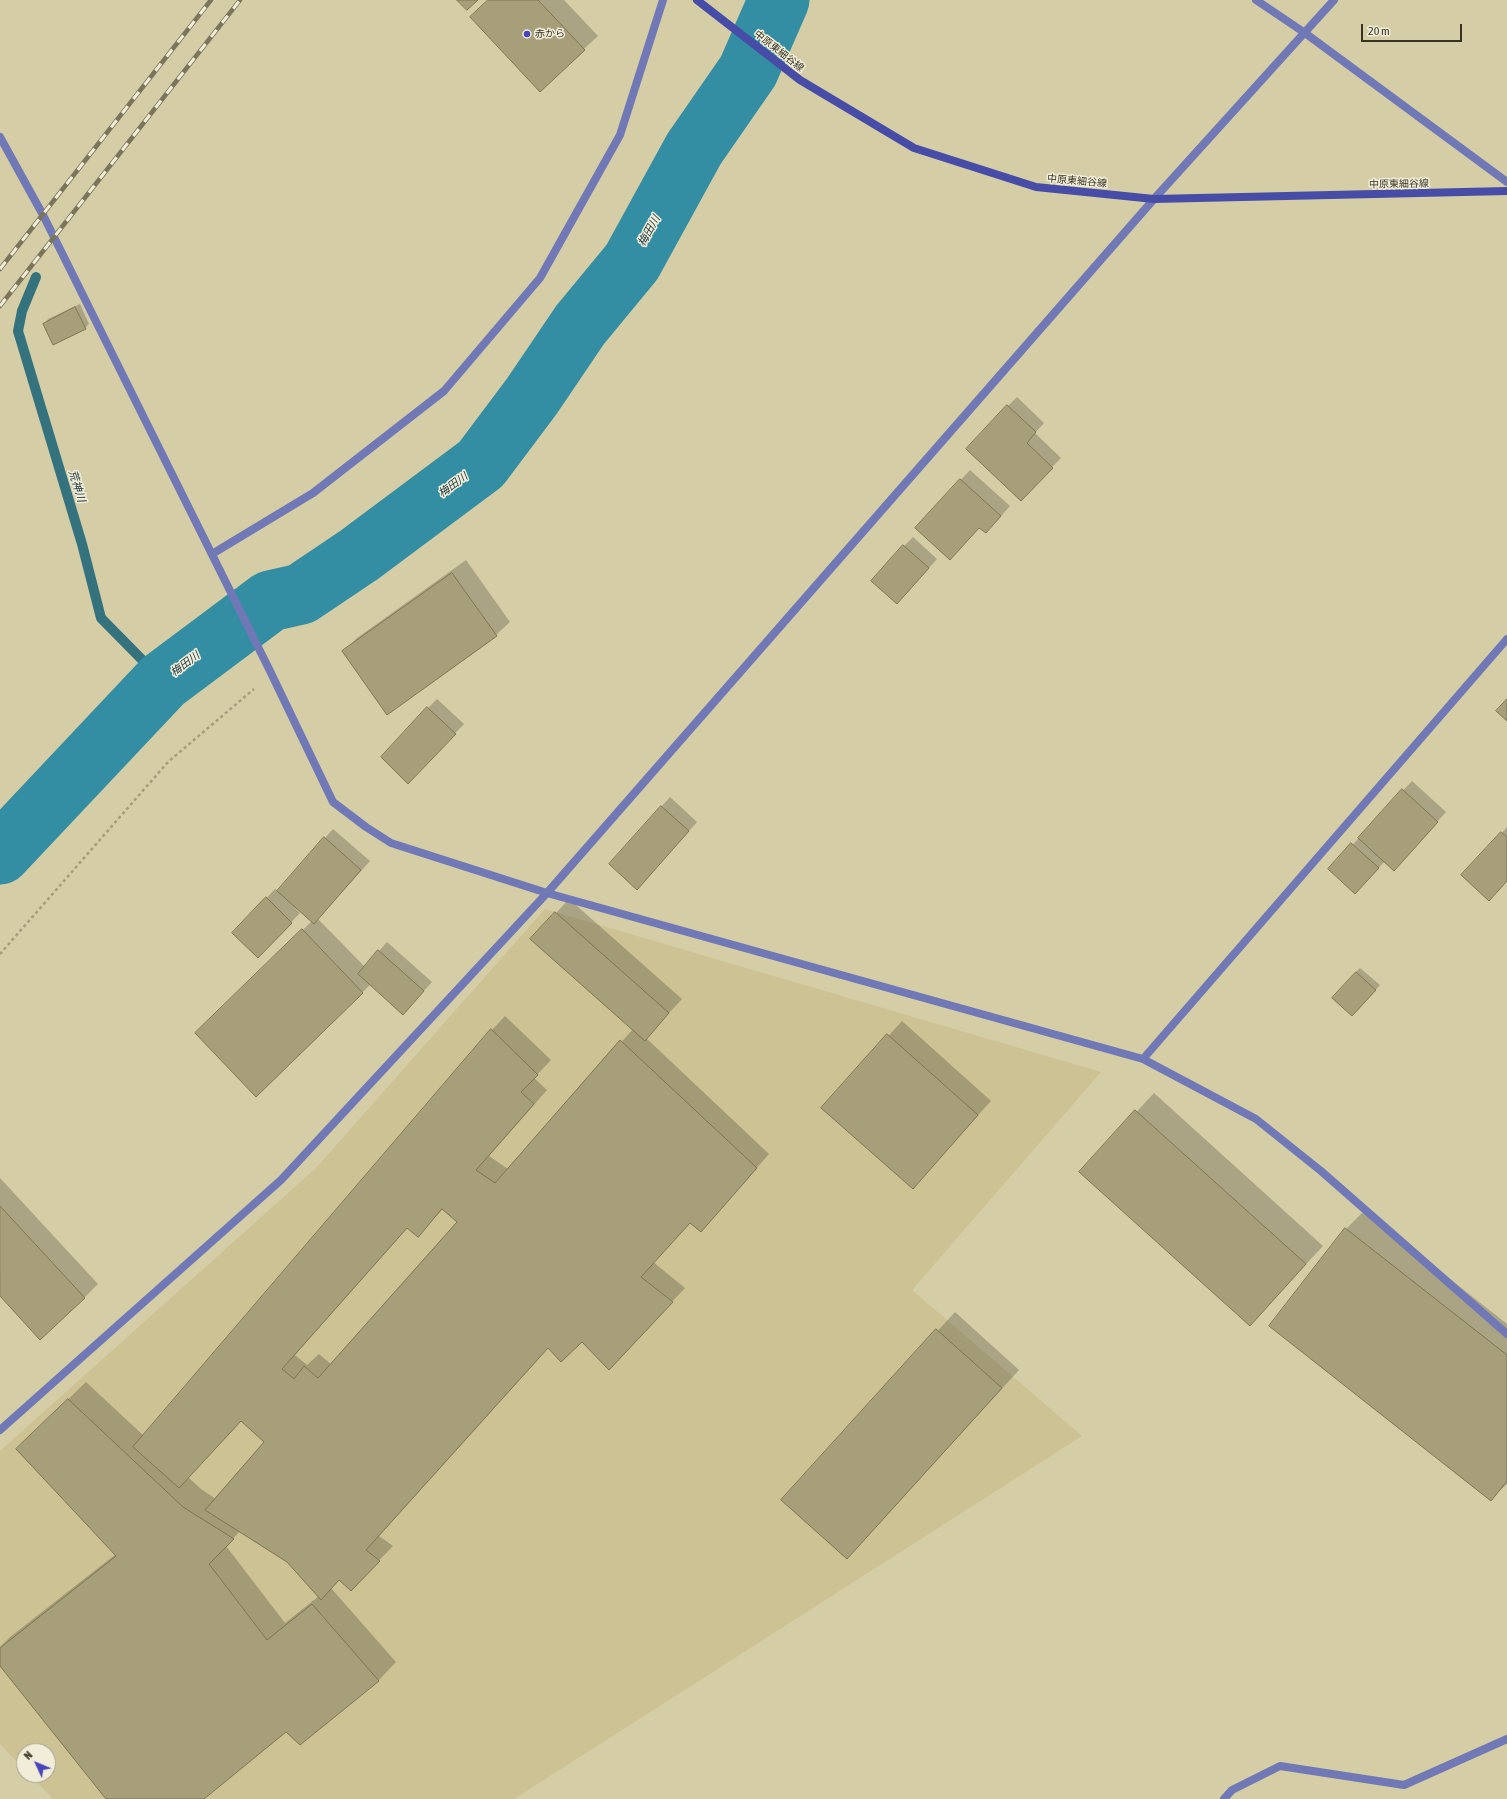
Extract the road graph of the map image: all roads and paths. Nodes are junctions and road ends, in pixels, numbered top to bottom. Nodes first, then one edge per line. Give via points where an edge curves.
1 (663, 0) edge
2 (697, 0) edge
3 (1256, 0) edge
4 (1334, 0) edge
5 (1305, 33) junction
6 (0, 137) edge
7 (1507, 182) edge
8 (1507, 191) edge
9 (1154, 198) junction
10 (212, 554) junction
11 (1507, 639) edge
12 (271, 673) junction
13 (547, 893) junction
14 (0, 954) edge
15 (1143, 1059) junction
16 (1507, 1334) edge
17 (0, 1430) edge
18 (1507, 1739) edge
19 (1224, 1799) edge

1 - 10 street via 620,135 540,278 444,391 313,493
2 - 9 main road, 中原東細谷線 via 800,80 914,148 1036,187
3 - 5 street
4 - 5 street
5 - 7 street
5 - 9 street
6 - 10 street via 33,196
8 - 9 main road, 中原東細谷線
9 - 13 street
10 - 12 street
11 - 15 street
12 - 13 street via 333,802 366,828 391,843
12 - 14 path via 168,762
13 - 15 street
13 - 17 street via 281,1180
15 - 16 street via 1256,1119 1321,1171
18 - 19 street via 1404,1785 1280,1766 1232,1790

